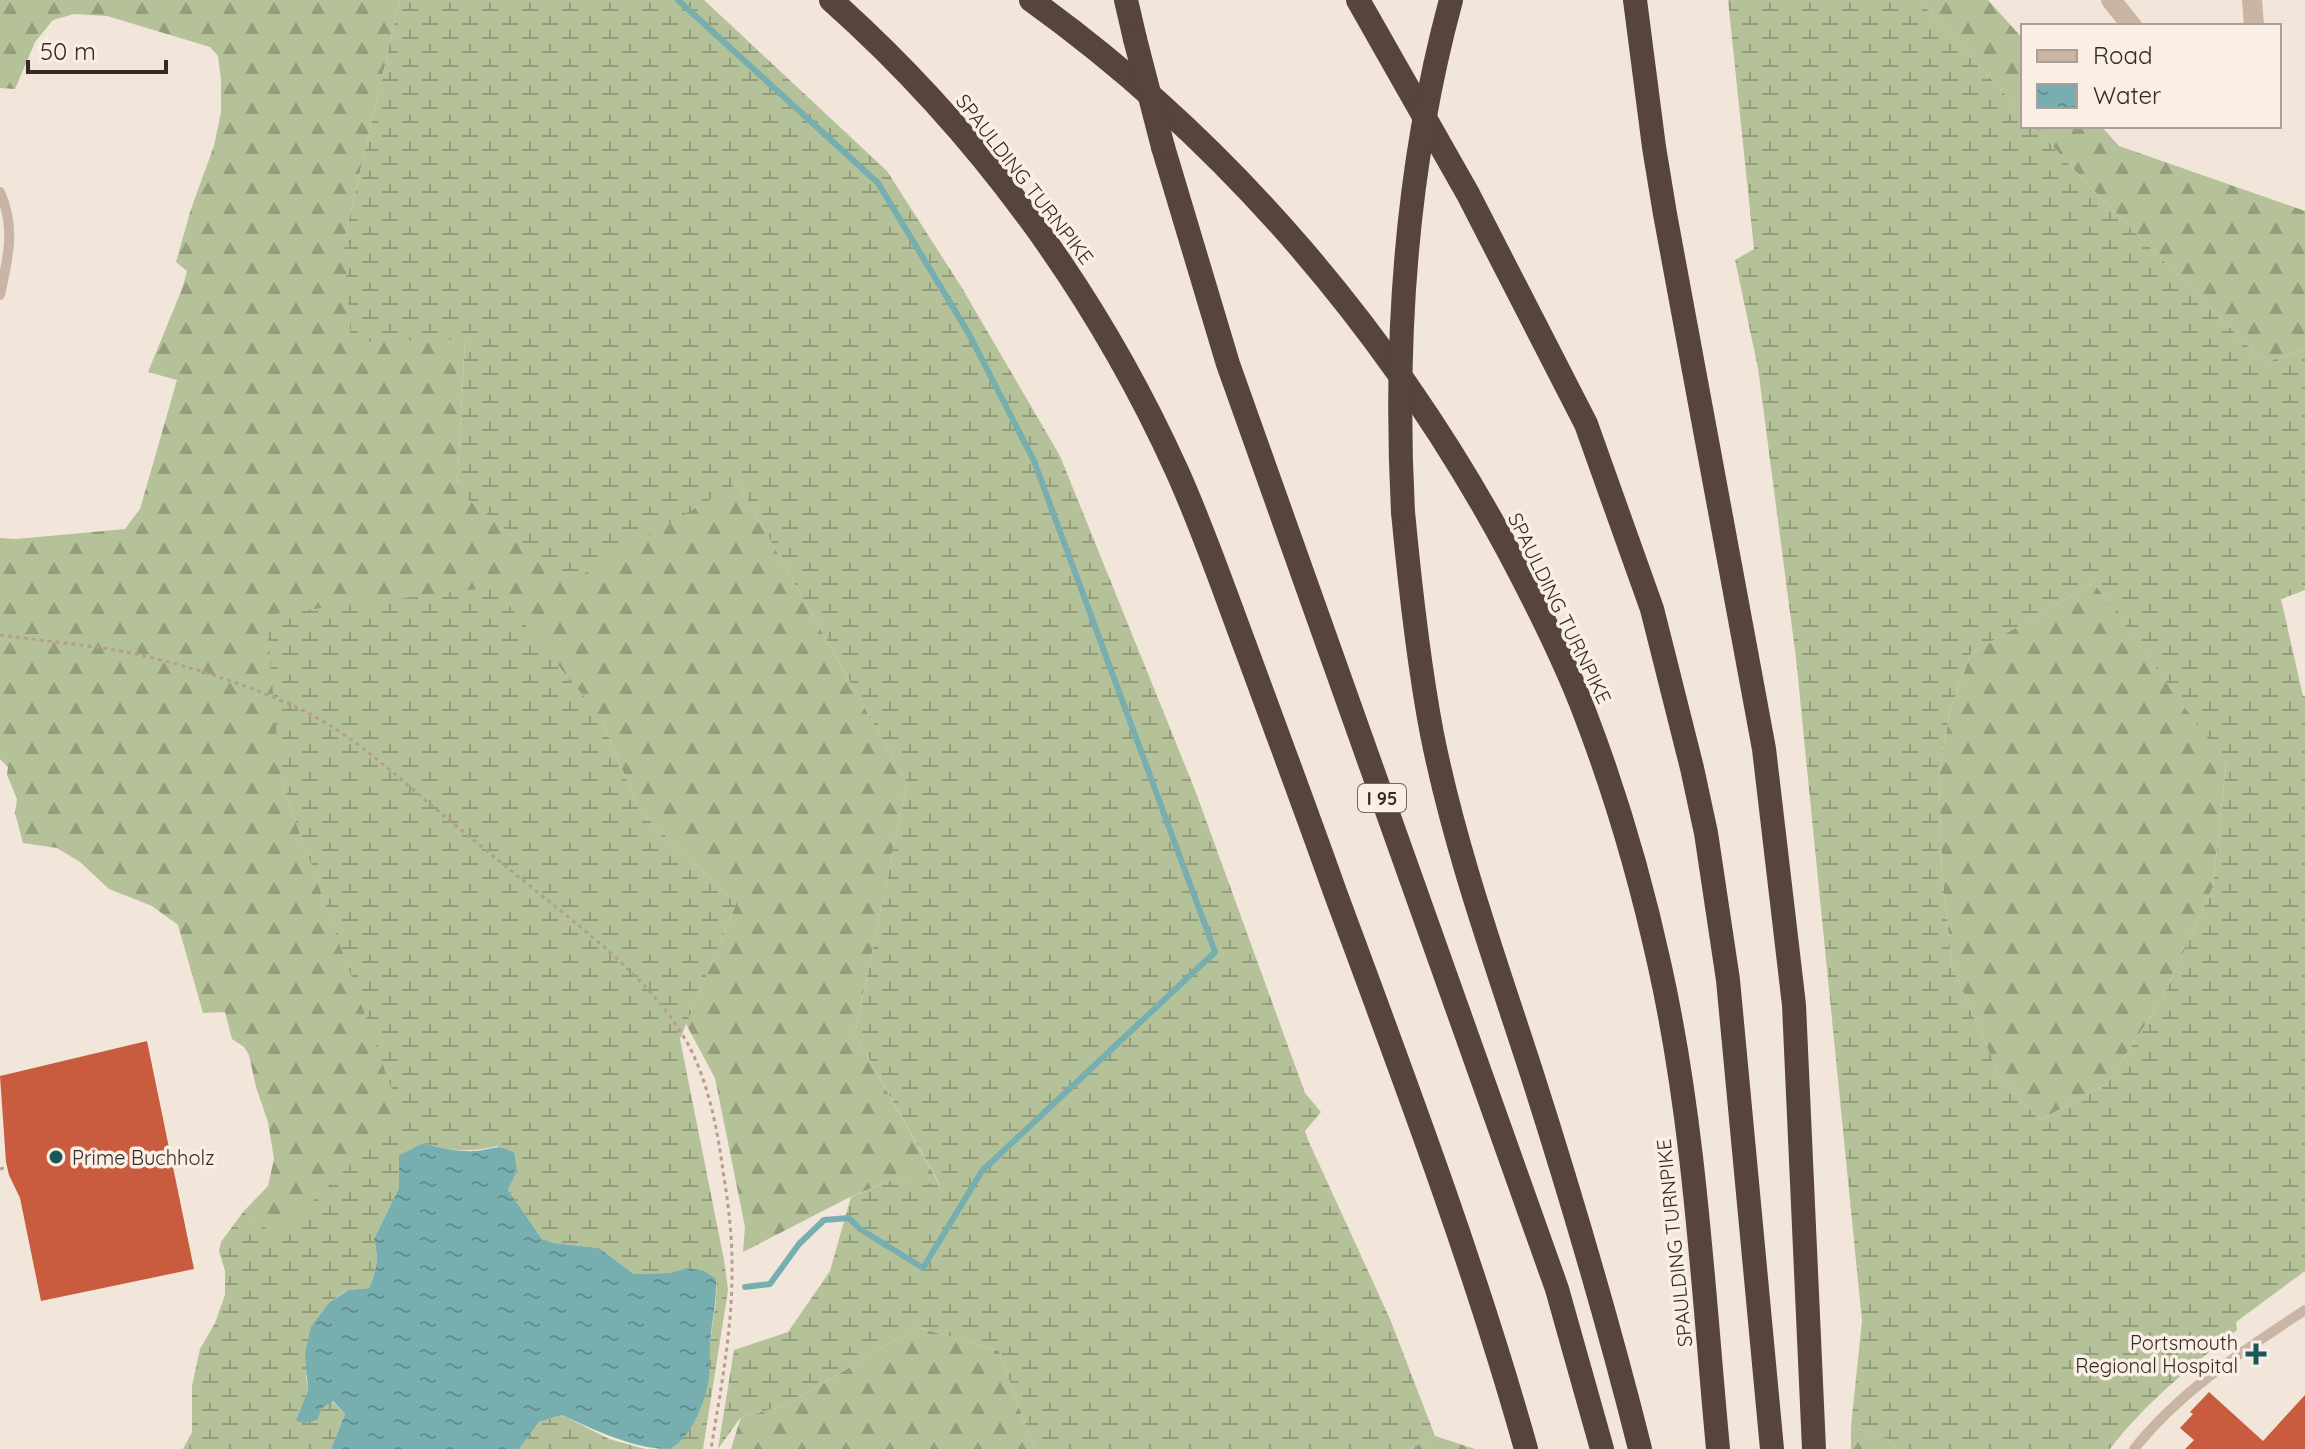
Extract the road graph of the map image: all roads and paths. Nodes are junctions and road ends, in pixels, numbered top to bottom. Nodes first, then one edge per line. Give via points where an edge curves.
1 (831, 0) edge
2 (1031, 0) edge
3 (1126, 0) edge
4 (1358, 0) edge
5 (1451, 0) edge
6 (1635, 0) edge
7 (2111, 0) edge
8 (2252, 0) edge
9 (2130, 24) edge
10 (2254, 24) edge
11 (0, 192) edge
12 (0, 295) edge
13 (0, 635) edge
14 (7, 1167) dead end
15 (0, 1169) edge
16 (2305, 1310) edge
17 (711, 1449) edge
18 (1526, 1449) edge
19 (1602, 1449) edge
20 (1640, 1449) edge
21 (1718, 1449) edge
22 (1772, 1449) edge
23 (1814, 1449) edge
24 (2134, 1449) edge

1 - 18 highway, SPAULDING TURNPIKE via 911,76 1041,233 1080,289 1165,445 1202,531 1394,1053 1472,1272
2 - 21 highway, SPAULDING TURNPIKE via 1205,147 1344,299 1460,466 1557,648 1628,839 1661,972 1684,1105
3 - 19 highway, I 95, bridge via 1163,147 1228,364 1557,1289
4 - 22 highway via 1468,194 1580,412 1652,609 1706,833 1728,980
5 - 20 highway, bridge via 1428,105 1407,246 1399,378 1410,593 1449,804 1562,1167
6 - 23 highway via 1663,201 1775,830 1794,1005
7 - 9 street
8 - 10 street
11 - 12 lane via 10,218
13 - 17 path via 134,654 193,669 308,713 343,734 612,954 646,988 695,1059 719,1138 732,1265 729,1328
14 - 15 path
16 - 24 lane via 2203,1380

